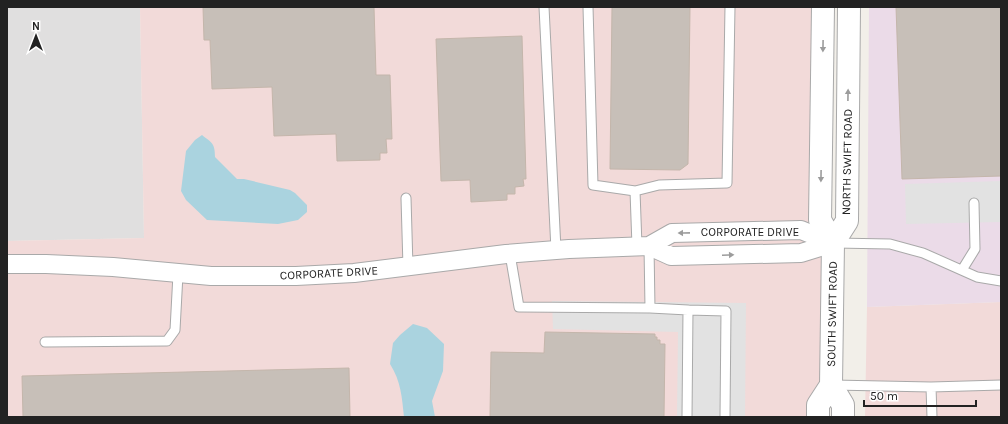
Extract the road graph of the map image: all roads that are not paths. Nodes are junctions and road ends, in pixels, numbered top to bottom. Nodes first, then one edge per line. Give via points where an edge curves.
1 (544, 7) edge
2 (588, 7) edge
3 (730, 7) edge
4 (823, 7) edge
5 (849, 7) edge
6 (635, 191) junction
7 (406, 198) dead end
8 (974, 203) dead end
9 (833, 243) junction
10 (643, 246) junction
11 (556, 250) junction
12 (510, 254) junction
13 (7, 264) edge
14 (408, 267) junction
15 (962, 270) junction
16 (178, 274) junction
17 (1001, 281) edge
18 (650, 308) junction
19 (688, 310) junction
20 (45, 342) dead end
21 (831, 385) junction
22 (1001, 385) edge
23 (932, 387) junction
24 (686, 417) edge
25 (725, 417) edge
26 (818, 417) edge
27 (843, 417) edge
28 (932, 417) edge

1 - 11 lane
2 - 6 lane via 593,185
3 - 6 lane via 727,183 659,185
4 -> 9 street via 820,220
9 -> 5 street, NORTH SWIFT ROAD via 846,220
6 - 10 lane
7 - 14 lane
8 - 15 lane via 975,248
9 - 10 street, CORPORATE DRIVE via 801,230 793,230 672,233
9 - 15 lane via 890,244
9 - 21 street, SOUTH SWIFT ROAD
10 - 11 street, CORPORATE DRIVE
10 - 18 lane
11 - 12 street, CORPORATE DRIVE
12 - 14 street, CORPORATE DRIVE
12 - 18 lane via 519,306
13 - 16 street, CORPORATE DRIVE via 114,267
14 - 16 street, CORPORATE DRIVE via 296,276
15 - 17 lane via 977,277
16 - 20 lane via 175,330 167,341
18 - 19 lane
19 - 24 lane
19 - 25 lane via 726,311
21 - 23 lane
21 - 26 street via 818,405
21 - 27 street via 843,405
22 - 23 lane
23 - 28 lane

